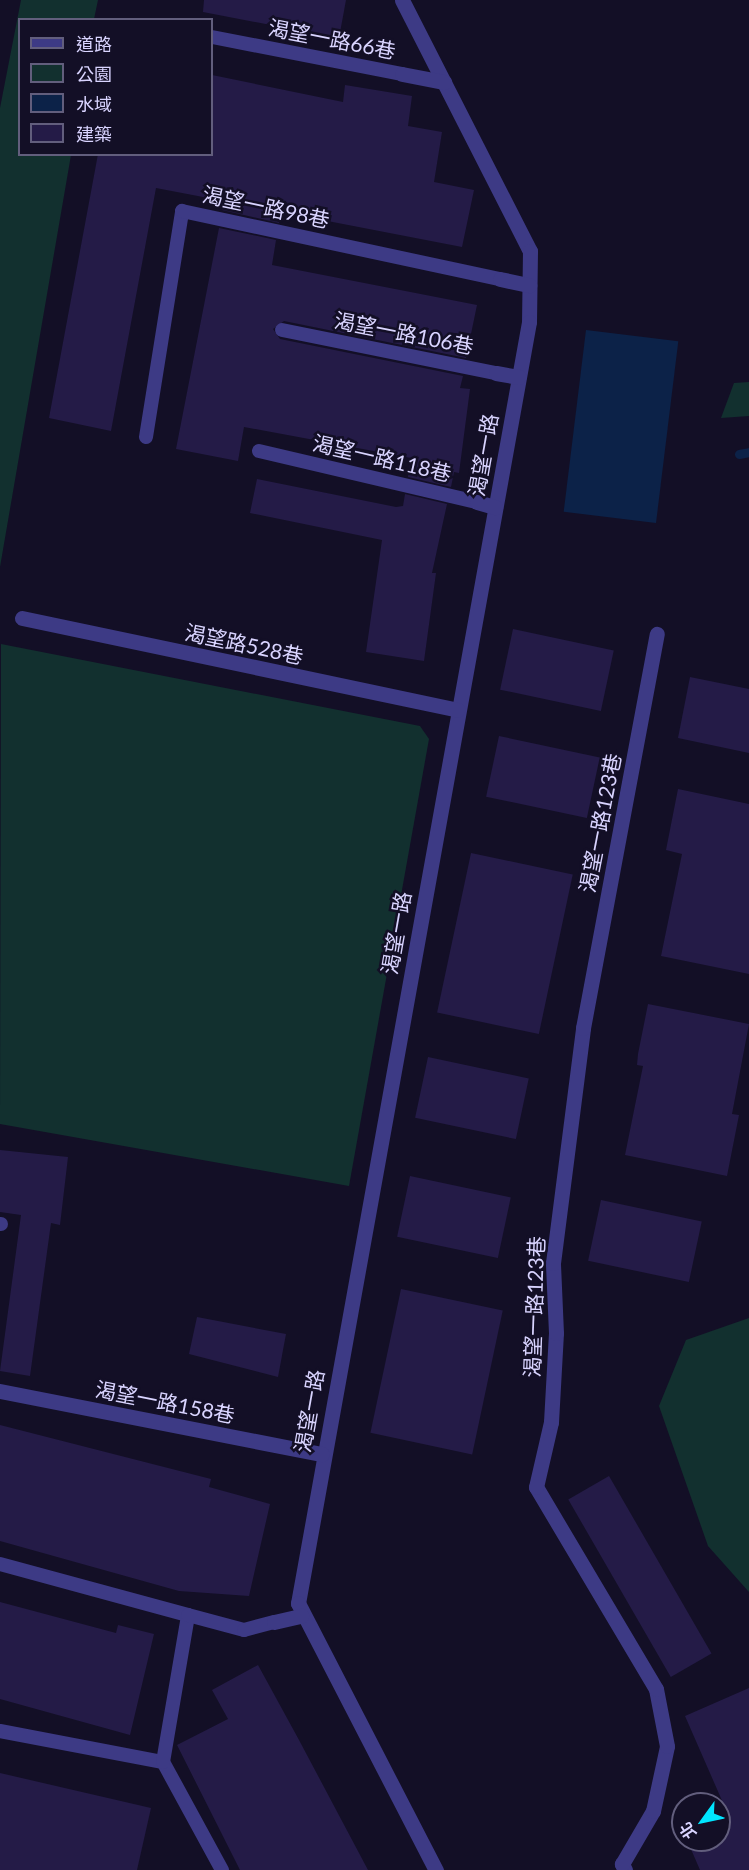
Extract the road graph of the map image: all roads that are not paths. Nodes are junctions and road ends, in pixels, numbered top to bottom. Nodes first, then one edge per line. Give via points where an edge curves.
1 (402, 0) edge
2 (213, 37) edge
3 (402, 74) joint
4 (444, 82) junction
5 (501, 279) joint
6 (529, 285) junction
7 (282, 330) dead end
8 (496, 373) joint
9 (519, 377) junction
10 (146, 436) dead end
11 (259, 452) dead end
12 (477, 502) joint
13 (495, 507) junction
14 (22, 618) dead end
15 (657, 634) dead end
16 (457, 710) junction
17 (0, 1391) edge
18 (322, 1454) junction
19 (0, 1564) edge
20 (188, 1615) junction
21 (301, 1616) junction
22 (274, 1622) joint
23 (2, 1732) edge
24 (163, 1762) junction
25 (222, 1870) edge
26 (436, 1870) edge
27 (624, 1870) edge

1 - 4 street, 渴望一路
2 - 3 lane, 渴望一路66巷
3 - 4 street, 渴望一路66巷
4 - 6 street, 渴望一路 via 530,251
5 - 6 street, 渴望一路98巷
5 - 10 lane, 渴望一路98巷 via 183,211
6 - 9 street, 渴望一路 via 529,322
7 - 8 lane, 渴望一路106巷
8 - 9 street, 渴望一路106巷
9 - 13 street, 渴望一路
11 - 12 lane, 渴望一路118巷
12 - 13 street, 渴望一路118巷
13 - 16 street, 渴望一路
14 - 16 street, 渴望路528巷
15 - 27 street, 渴望一路123巷 via 583,1028 553,1263 556,1333 551,1422 536,1487 656,1689 667,1746 653,1811 622,1864
16 - 18 street, 渴望一路
17 - 18 street, 渴望一路158巷
18 - 21 street, 渴望一路 via 298,1603
19 - 20 lane
20 - 22 lane via 244,1630
20 - 24 lane
21 - 22 street
21 - 26 street, 渴望一路
23 - 24 lane
24 - 25 lane

